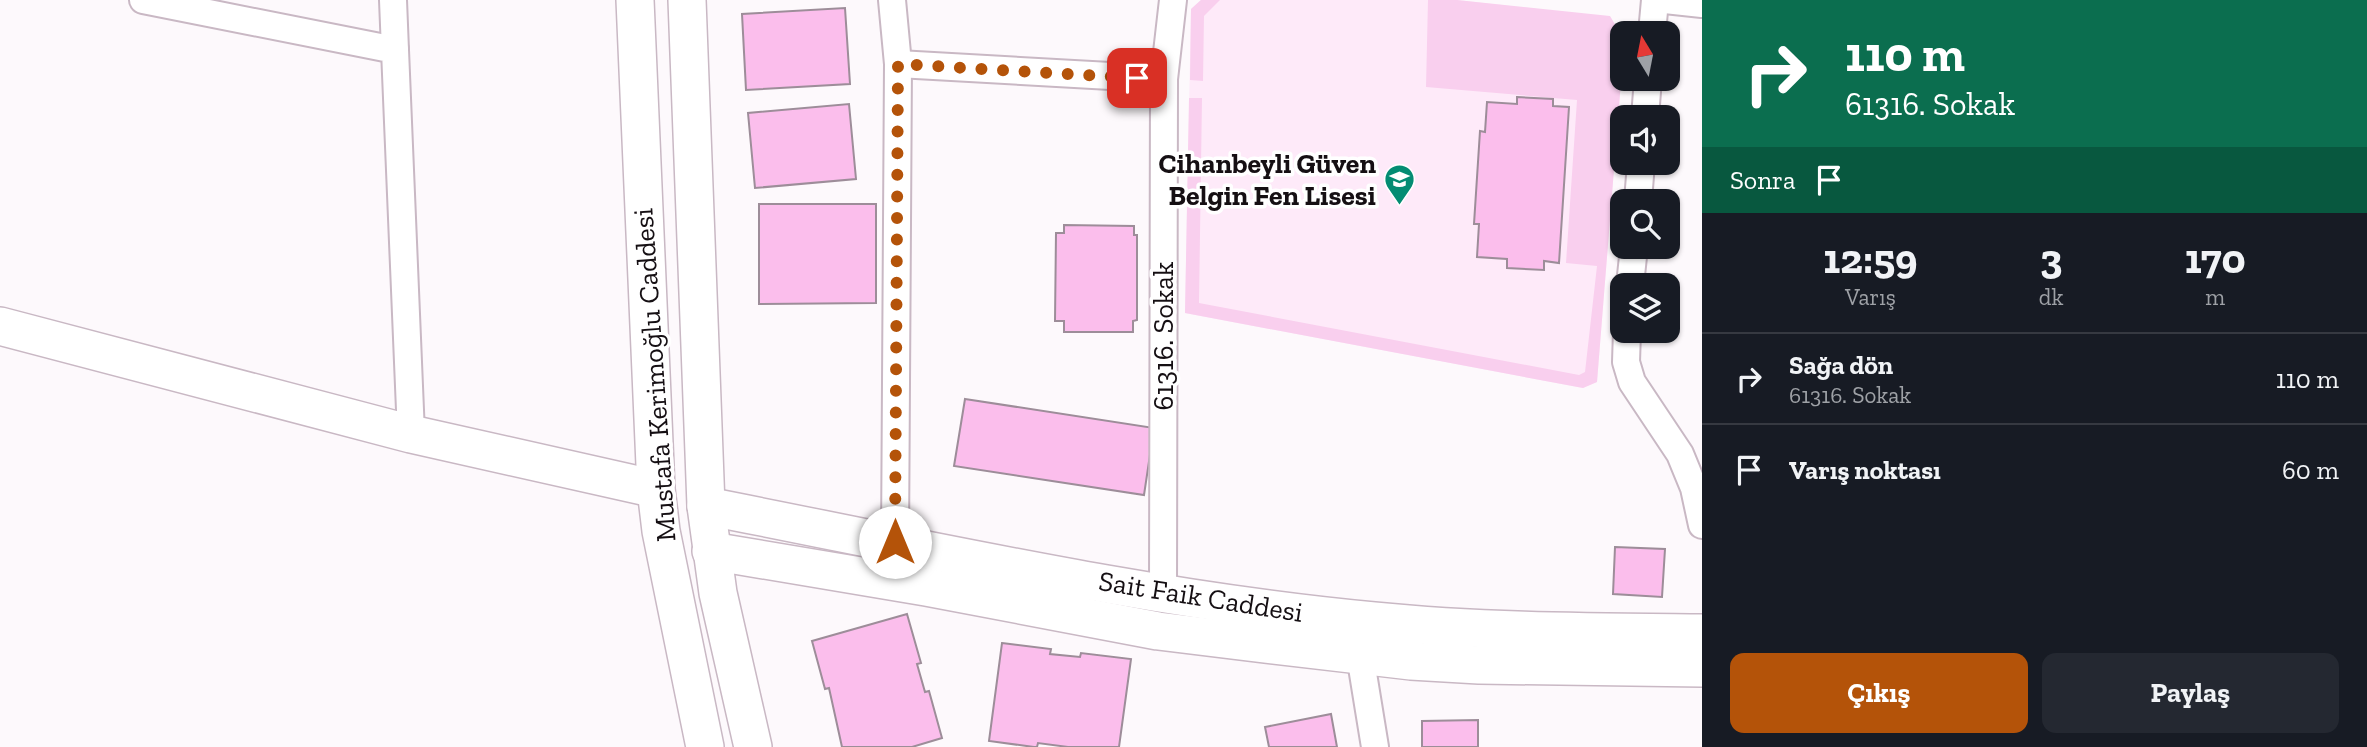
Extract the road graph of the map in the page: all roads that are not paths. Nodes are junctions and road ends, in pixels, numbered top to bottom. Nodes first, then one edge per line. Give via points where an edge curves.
1 (143, 0) edge
2 (393, 0) edge
3 (635, 0) edge
4 (687, 0) edge
5 (892, 0) edge
6 (1173, 0) edge
7 (1655, 0) edge
8 (1665, 0) edge
9 (1702, 4) edge
10 (1653, 21) edge
11 (395, 50) junction
12 (898, 64) junction
13 (1164, 79) junction
14 (0, 326) edge
15 (1627, 343) edge
16 (411, 433) junction
17 (656, 489) junction
18 (706, 506) junction
19 (1702, 525) edge
20 (895, 542) junction
21 (711, 551) junction
22 (1163, 593) junction
23 (1702, 633) edge
24 (1360, 655) junction
25 (1702, 668) edge
26 (705, 747) edge
27 (753, 747) edge
28 (1375, 747) edge

1 - 11 street
2 - 11 street
3 - 17 street, Mustafa Kerimoğlu Caddesi
4 - 18 street, Mustafa Kerimoğlu Caddesi
5 - 12 street
6 - 13 street, 61316. Sokak
7 - 10 street
8 - 9 street
11 - 16 street
12 - 13 street
12 - 20 street
13 - 22 street, 61316. Sokak
14 - 16 street
15 - 19 street via 1632,382 1680,454 1695,488
16 - 17 street
17 - 26 street, Mustafa Kerimoğlu Caddesi
18 - 20 street, Sait Faik Caddesi
18 - 21 street, Mustafa Kerimoğlu Caddesi
20 - 22 street, Sait Faik Caddesi
21 - 24 street, Sait Faik Caddesi via 1158,631
21 - 27 street, Mustafa Kerimoğlu Caddesi
22 - 23 street, Sait Faik Caddesi via 1388,622 1503,630
24 - 25 street, Sait Faik Caddesi via 1547,668
24 - 28 street

